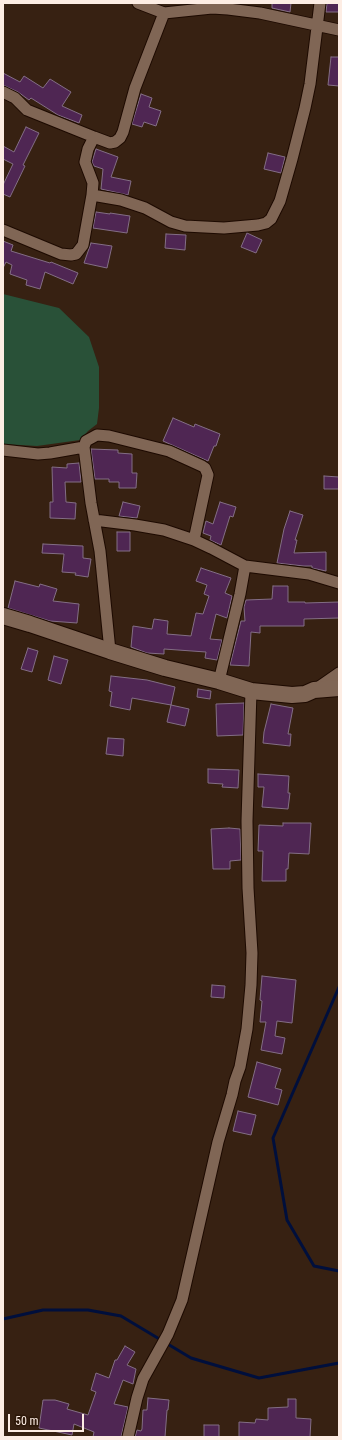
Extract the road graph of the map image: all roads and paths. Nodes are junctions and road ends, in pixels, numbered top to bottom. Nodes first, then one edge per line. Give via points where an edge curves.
1 (138, 3) edge
2 (320, 3) edge
3 (164, 13) junction
4 (316, 26) junction
5 (339, 30) edge
6 (3, 92) edge
7 (94, 137) junction
8 (92, 195) junction
9 (3, 230) edge
10 (84, 447) junction
11 (3, 450) edge
12 (94, 520) junction
13 (194, 540) junction
14 (245, 566) junction
15 (339, 583) edge
16 (3, 616) edge
17 (110, 651) junction
18 (339, 673) edge
19 (219, 681) junction
20 (339, 688) edge
21 (314, 690) junction
22 (251, 691) junction
23 (128, 1437) edge

1 - 3 street
2 - 4 street
3 - 4 street via 228,9 260,13
3 - 7 street via 135,88 120,138 110,142
4 - 5 street
4 - 8 street via 310,84 297,140 280,201 266,223 224,228 186,226 121,200
6 - 7 street via 15,98 27,110
7 - 8 street via 85,162 93,183
8 - 9 street via 83,245 76,254 61,254
10 - 11 street via 38,454
10 - 12 street
10 - 13 street via 90,438 109,436 169,451 205,468 208,475
12 - 13 street via 136,524
12 - 17 street via 100,551
13 - 14 street
14 - 15 street via 309,574
14 - 19 street
16 - 17 street
17 - 19 street
18 - 21 street
19 - 22 street
20 - 21 street
21 - 22 street via 292,695
22 - 23 street via 247,822 251,979 247,1029 240,1067 218,1142 182,1300 168,1334 143,1379

